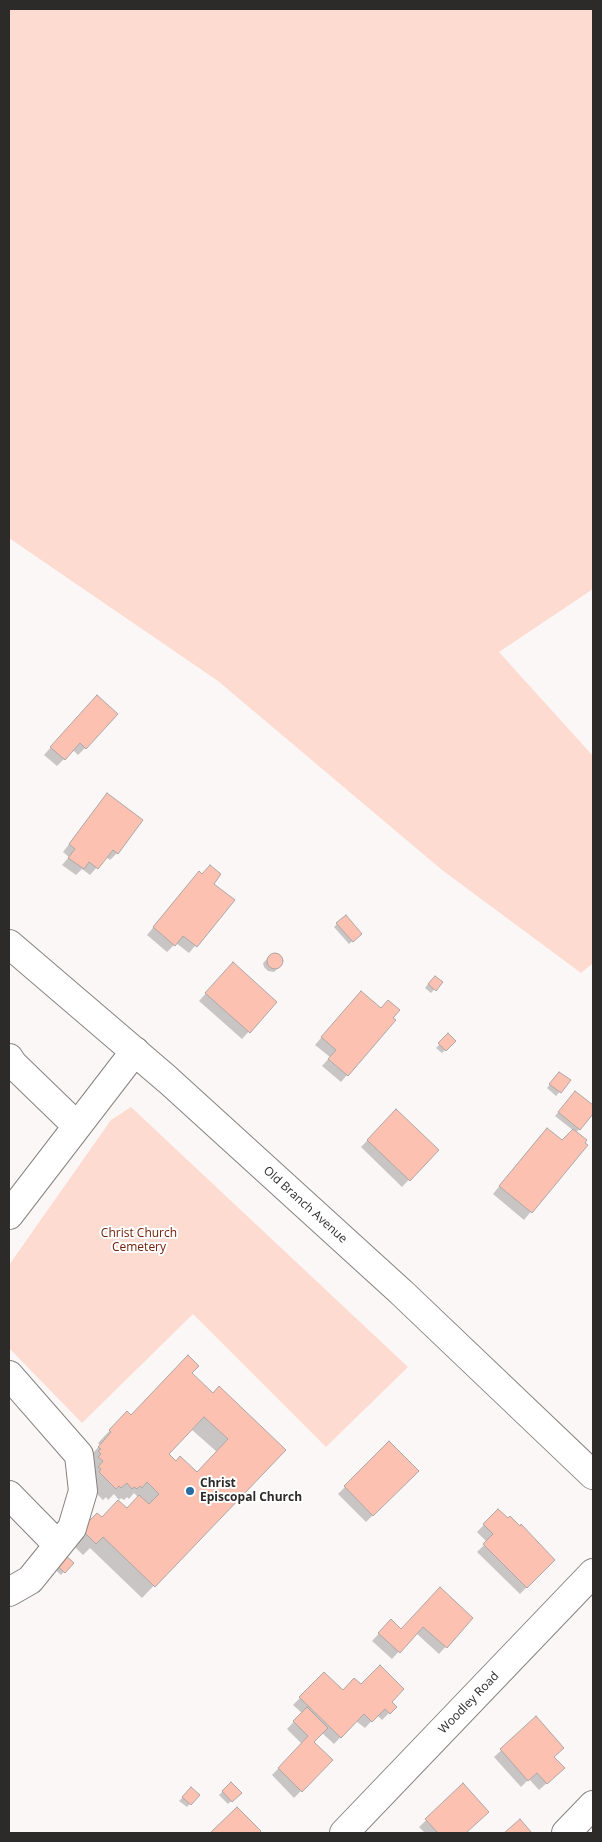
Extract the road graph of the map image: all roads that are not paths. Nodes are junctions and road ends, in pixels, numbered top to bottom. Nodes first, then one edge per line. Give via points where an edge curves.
1 (9, 944) edge
2 (135, 1051) junction
3 (9, 1058) edge
4 (77, 1126) junction
5 (9, 1215) edge
6 (9, 1375) edge
7 (593, 1475) edge
8 (9, 1495) edge
9 (58, 1545) junction
10 (593, 1573) edge
11 (9, 1592) edge
12 (593, 1805) edge
13 (344, 1833) edge
14 (566, 1833) edge

1 - 2 main road, Old Branch Avenue
2 - 4 main road
2 - 7 main road, Old Branch Avenue via 401,1292
3 - 4 main road
4 - 5 main road
6 - 9 main road via 79,1455 83,1491 72,1528
8 - 9 main road
9 - 11 main road via 30,1580
10 - 13 main road, Woodley Road
12 - 14 main road

